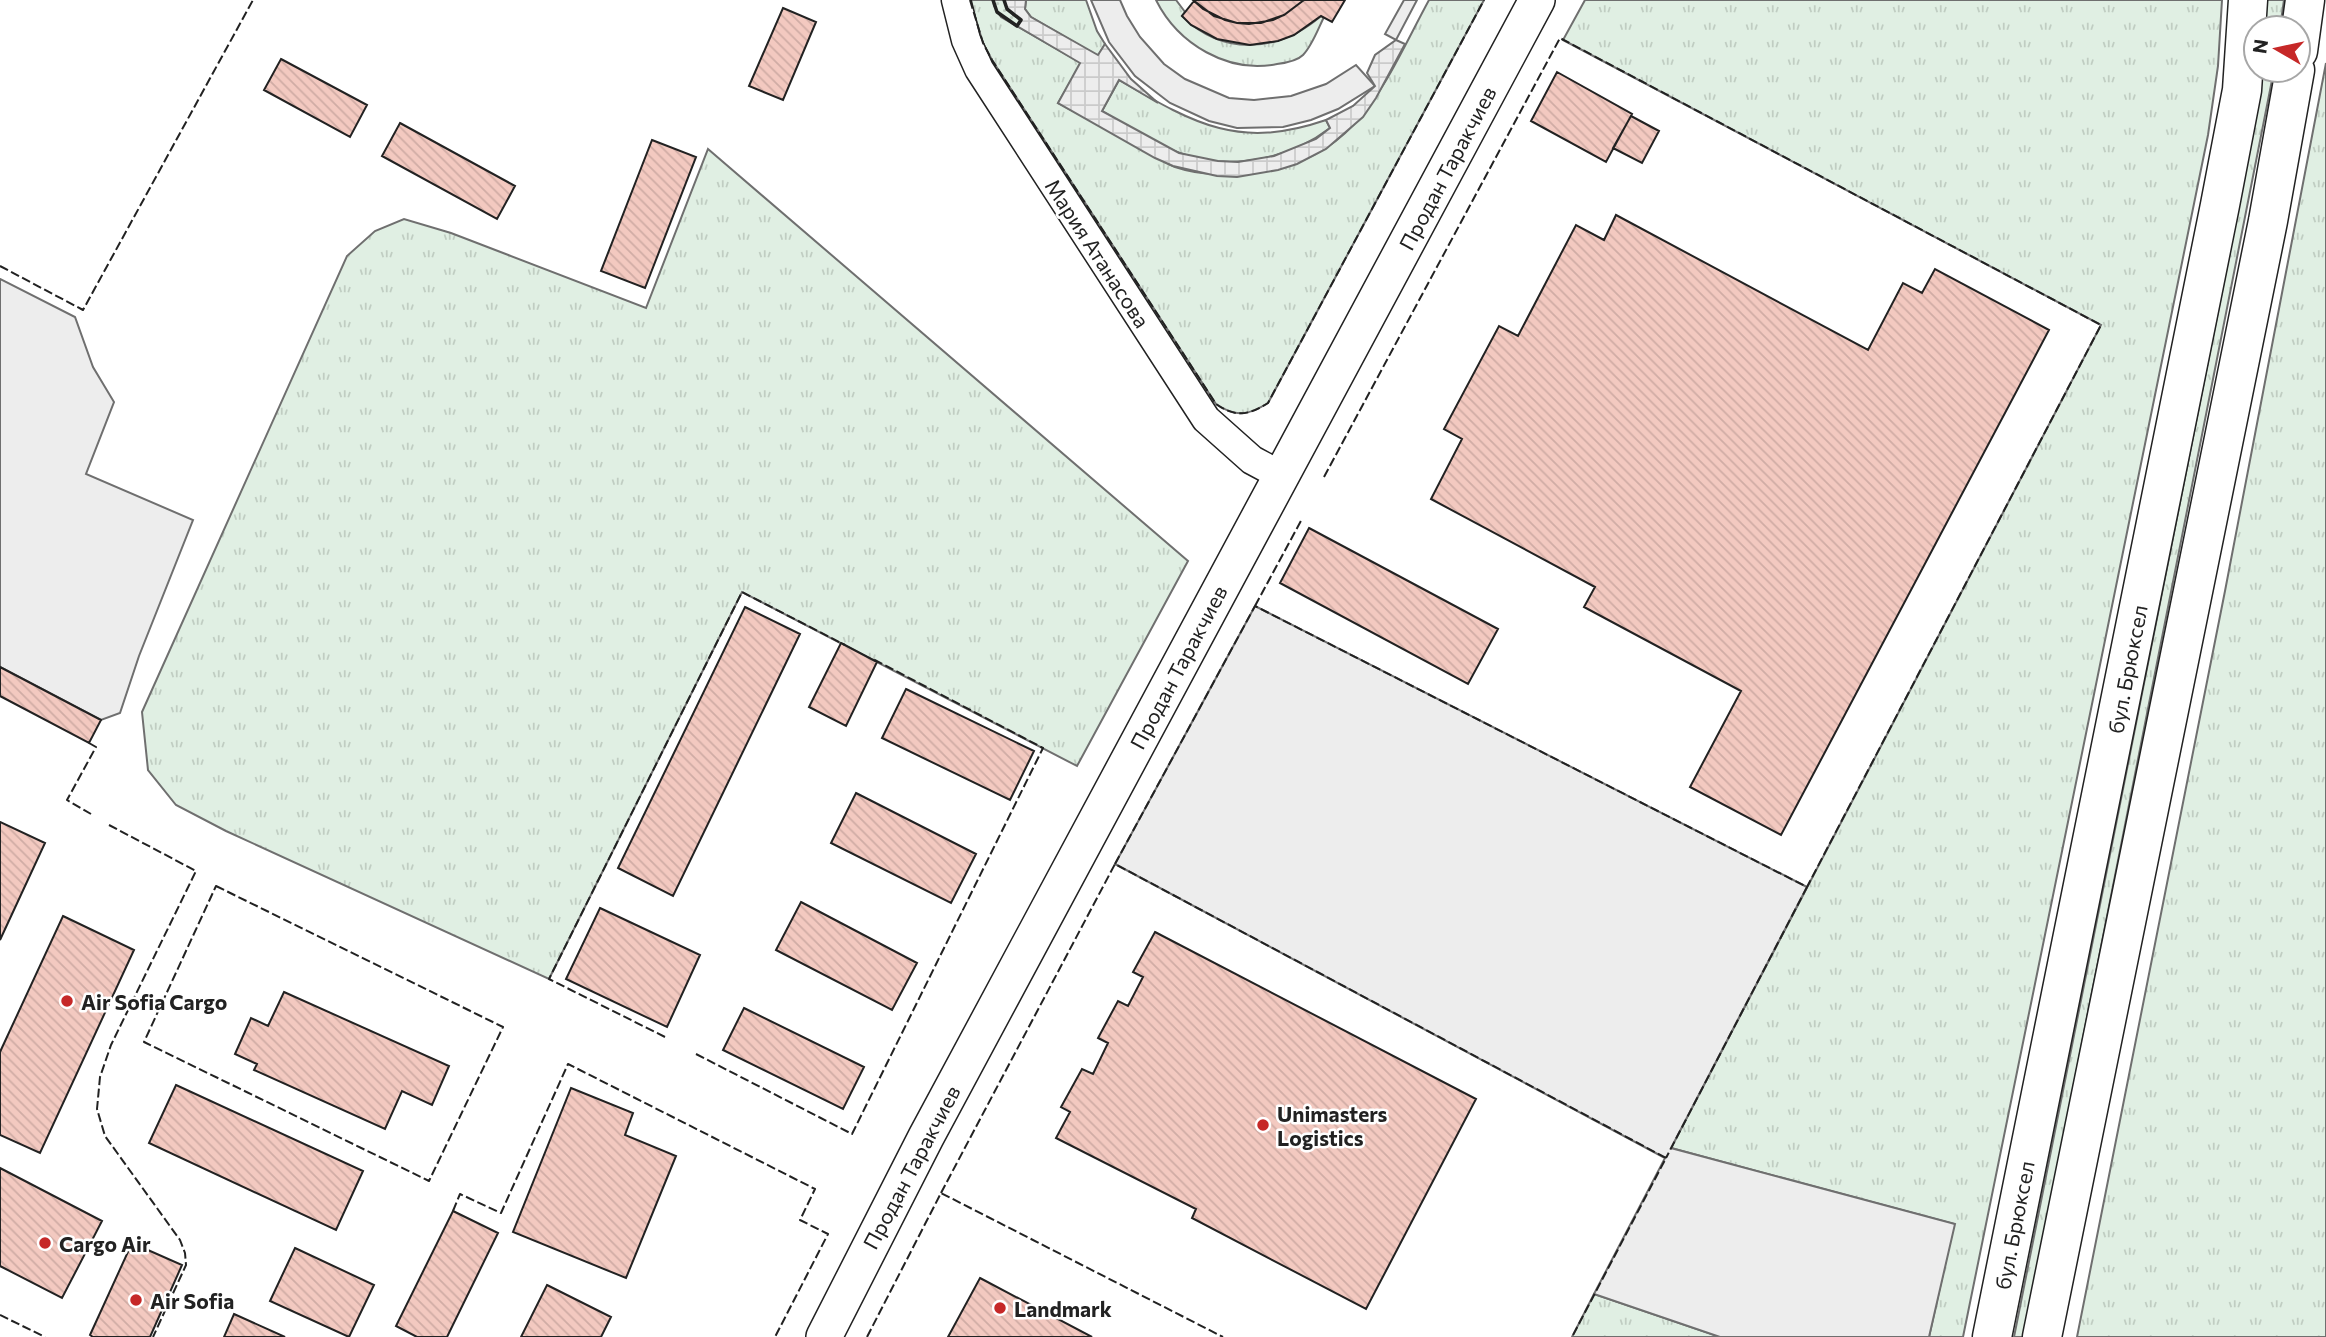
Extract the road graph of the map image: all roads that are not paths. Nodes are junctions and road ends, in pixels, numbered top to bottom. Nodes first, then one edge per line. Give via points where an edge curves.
1 (956, 0) edge
2 (1537, 0) edge
3 (2248, 0) edge
4 (2292, 84) edge
5 (1280, 475) junction
6 (824, 1337) edge
7 (1992, 1337) edge
8 (2042, 1337) edge

1 - 5 street, Мария Атанасова via 979,69 1206,419 1252,460
2 - 5 street, Продан Таракчиев
3 - 7 main road, бул. Брюксел via 2242,90 2220,205
4 - 8 main road
5 - 6 street, Продан Таракчиев

